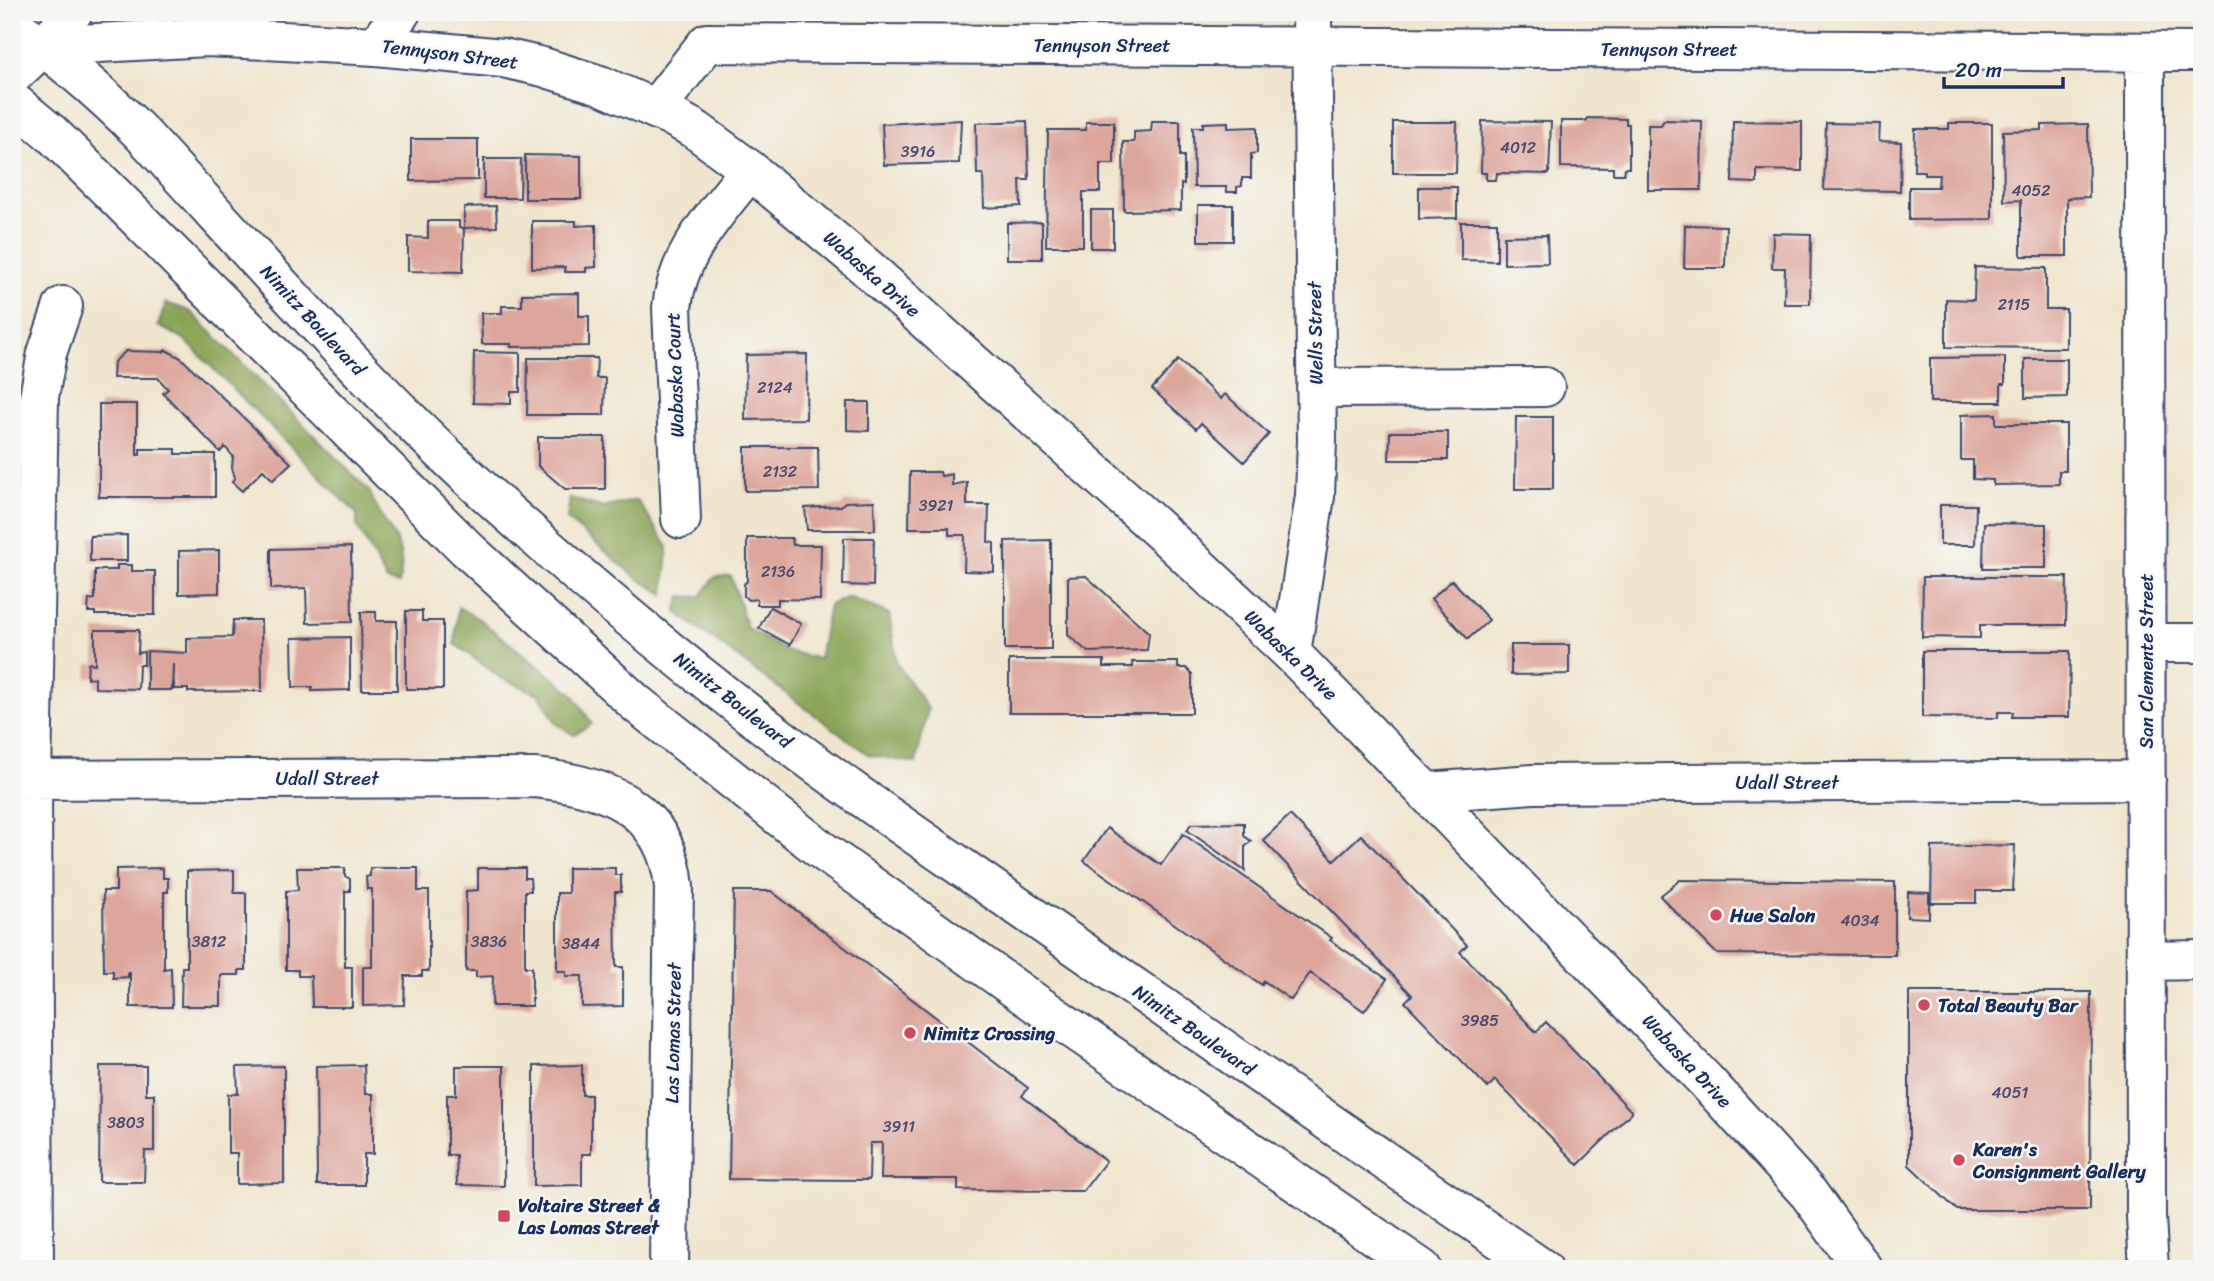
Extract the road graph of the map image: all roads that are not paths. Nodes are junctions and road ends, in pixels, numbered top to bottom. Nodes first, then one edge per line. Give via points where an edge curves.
1 (73, 12) edge
2 (401, 12) edge
3 (730, 12) edge
4 (12, 25) edge
5 (1159, 29) edge
6 (1311, 29) edge
7 (707, 43) junction
8 (44, 46) junction
9 (376, 46) junction
10 (2145, 52) junction
11 (2202, 52) edge
12 (12, 76) edge
13 (12, 101) edge
14 (655, 109) junction
15 (750, 170) junction
16 (64, 306) dead end
17 (1545, 387) dead end
18 (1316, 388) junction
19 (681, 519) dead end
20 (2146, 643) junction
21 (2202, 643) edge
22 (1291, 653) junction
23 (22, 780) edge
24 (2146, 780) junction
25 (1428, 792) junction
26 (636, 809) joint
27 (2202, 960) edge
28 (2146, 961) junction
29 (34, 1269) edge
30 (669, 1269) edge
31 (1422, 1269) edge
32 (1543, 1269) edge
33 (1863, 1269) edge
34 (2149, 1269) edge

1 - 8 street
2 - 9 street
3 - 7 street
4 - 8 street, Nimitz Boulevard
5 - 6 street, Tennyson Street
5 - 7 street, Tennyson Street
6 - 10 street, Tennyson Street
6 - 18 street, Wells Street
7 - 14 street
8 - 9 street, Tennyson Street via 207,37
8 - 12 street
8 - 32 street, Nimitz Boulevard via 141,133 426,437 678,657 852,790
9 - 14 street, Tennyson Street via 451,51 543,67
10 - 11 street, Tennyson Street
10 - 20 street, San Clemente Street
13 - 31 street via 52,134 467,549 637,704 820,849
14 - 15 street, Wabaska Drive via 696,130
15 - 19 street, Wabaska Court via 688,254 674,290
15 - 22 street, Wabaska Drive via 866,267
16 - 23 street via 47,353 39,397
17 - 18 street
18 - 22 street, Wells Street via 1315,496
20 - 21 street
20 - 24 street, San Clemente Street
22 - 25 street, Wabaska Drive
23 - 26 street, Udall Street via 534,778 590,787
23 - 29 street
24 - 25 street, Udall Street via 1533,785
24 - 28 street, San Clemente Street
25 - 33 street, Wabaska Drive via 1791,1174
26 - 30 street, Las Lomas Street via 659,833 671,859 674,887
27 - 28 street
28 - 34 street, San Clemente Street

